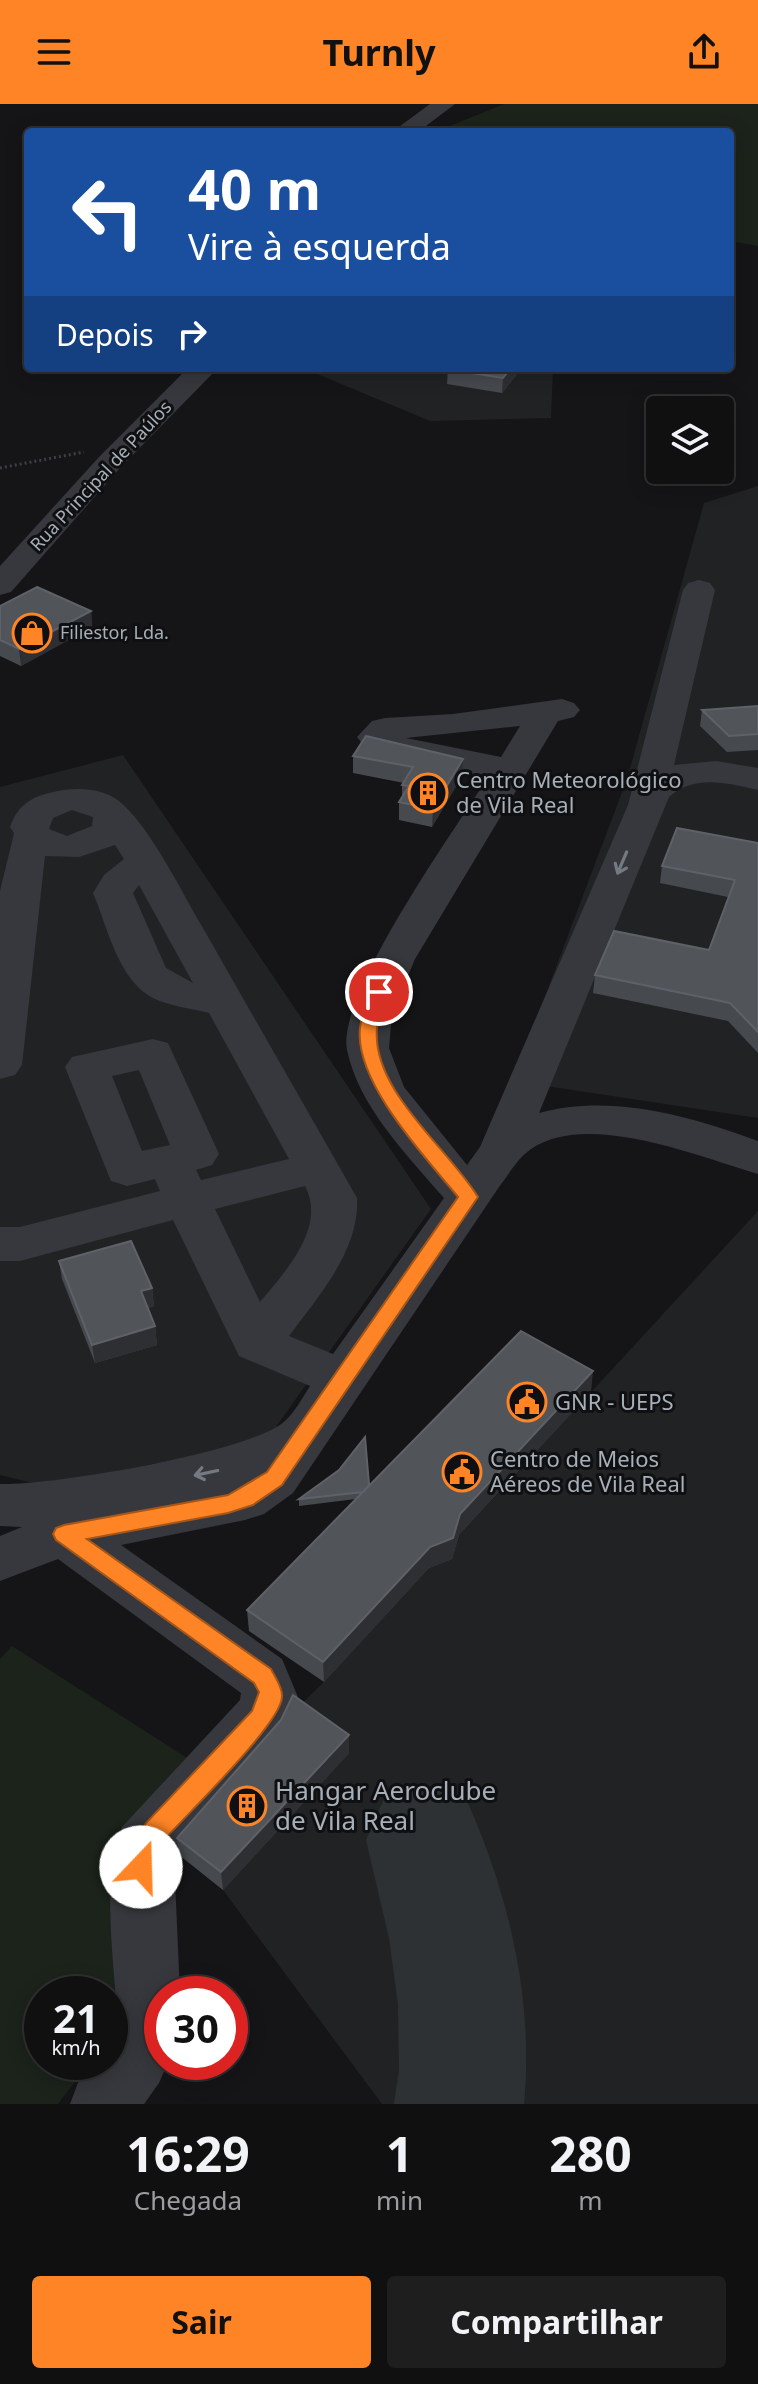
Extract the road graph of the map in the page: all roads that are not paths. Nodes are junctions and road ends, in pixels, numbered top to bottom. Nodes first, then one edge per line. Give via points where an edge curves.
1 (444, 104) edge
2 (409, 128) edge
3 (200, 372) edge
4 (0, 585) edge
5 (699, 590) dead end
6 (510, 770) junction
7 (758, 779) edge
8 (645, 809) junction
9 (0, 1065) edge
10 (500, 1153) junction
11 (758, 1158) edge
12 (315, 1168) junction
13 (178, 1180) junction
14 (469, 1197) junction
15 (0, 1244) edge
16 (256, 1343) junction
17 (344, 1379) junction
18 (305, 1435) junction
19 (0, 1505) edge
20 (64, 1534) junction
21 (0, 1559) edge
22 (103, 2104) edge

1 - 2 street
3 - 4 street, Rua Principal de Paúlos via 124,447
5 - 8 street
6 - 6 street via 553,712 395,728 375,737 382,744
6 - 14 street via 387,974 368,1030 374,1064 394,1103
7 - 8 street via 703,772 675,775 652,792
8 -> 10 street
9 - 12 street via 30,819 46,805 86,800 107,808 145,861
10 - 11 street via 517,1137 538,1128 595,1121 677,1132
10 - 14 street
12 - 13 street
12 - 16 street via 334,1198 335,1226
13 - 15 street via 20,1244
13 - 16 street
14 - 17 street
16 - 17 street
17 - 18 street
18 -> 19 street via 214,1472 56,1503
18 - 20 street via 274,1478 245,1499
20 - 21 street
20 - 22 street via 262,1676 270,1692 260,1718 144,1847 150,2025 136,2060

